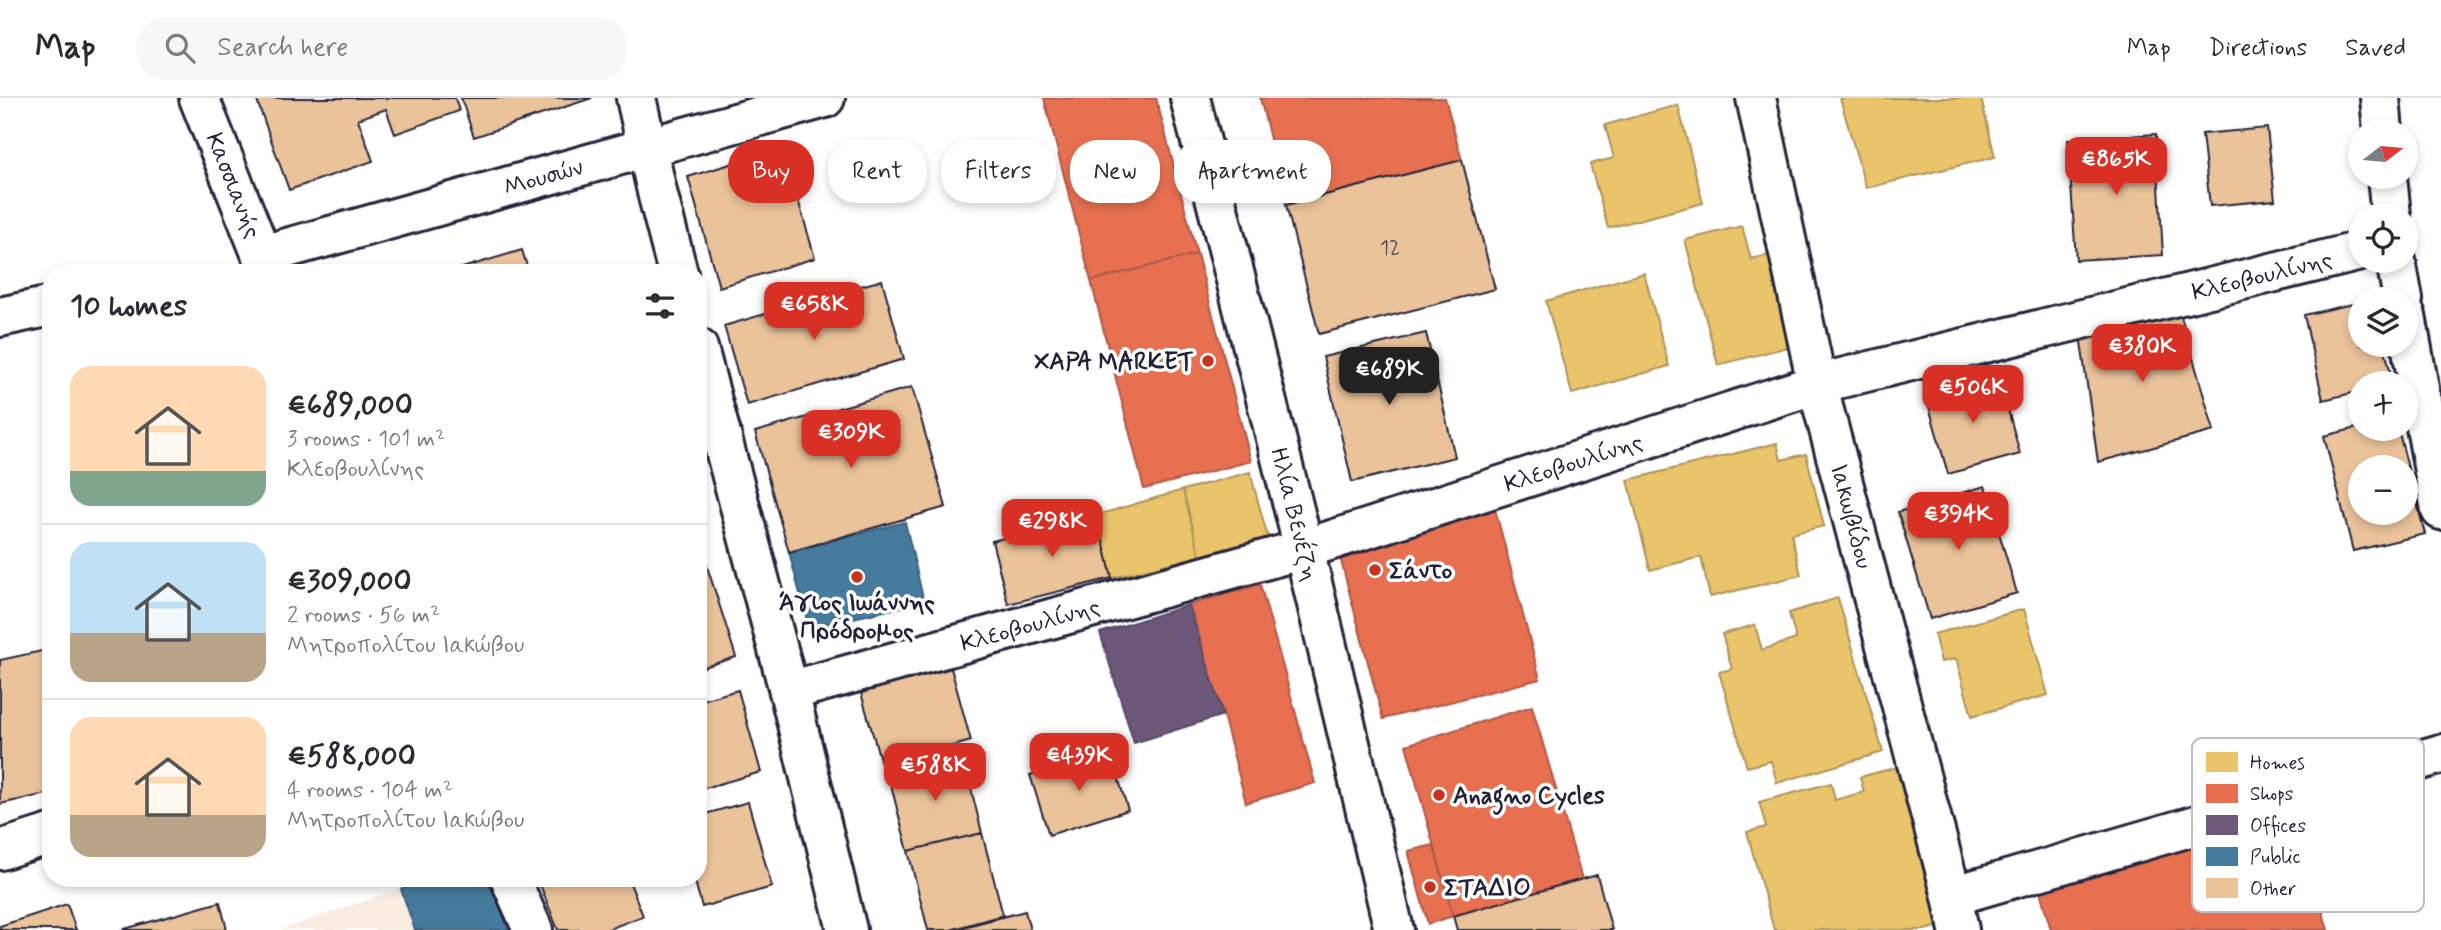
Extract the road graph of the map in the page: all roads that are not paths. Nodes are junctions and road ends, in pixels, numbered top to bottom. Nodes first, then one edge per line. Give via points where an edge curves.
1 (199, 98) edge
2 (636, 98) edge
3 (825, 98) edge
4 (1190, 98) edge
5 (1756, 98) edge
6 (2380, 98) edge
7 (2382, 119) edge
8 (647, 146) junction
9 (2348, 254) edge
10 (266, 264) edge
11 (676, 264) edge
12 (42, 308) edge
13 (0, 317) edge
14 (2413, 357) edge
15 (707, 382) edge
16 (1817, 384) junction
17 (2441, 510) edge
18 (1304, 549) junction
19 (789, 691) junction
20 (2441, 754) edge
21 (2424, 760) edge
22 (2192, 835) edge
23 (42, 837) edge
24 (0, 850) edge
25 (514, 887) edge
26 (1955, 913) edge
27 (533, 930) edge
28 (847, 930) edge
29 (1394, 930) edge

1 - 10 street, Κασσιανής
2 - 8 street
3 - 8 street, Μουσών
4 - 18 street, Ηλία Βενέζη
5 - 16 street, Ιακωβίδου
6 - 7 street
8 - 10 street, Μουσών
8 - 11 street
9 - 16 street, Κλεοβουλίνης
12 - 13 street
14 - 17 street
15 - 19 street
16 - 18 street, Κλεοβουλίνης
16 - 26 street, Ιακωβίδου
18 - 19 street, Κλεοβουλίνης
18 - 29 street, Ηλία Βενέζη
19 - 28 street
20 - 21 street
22 - 26 street
23 - 24 street
25 - 27 street

